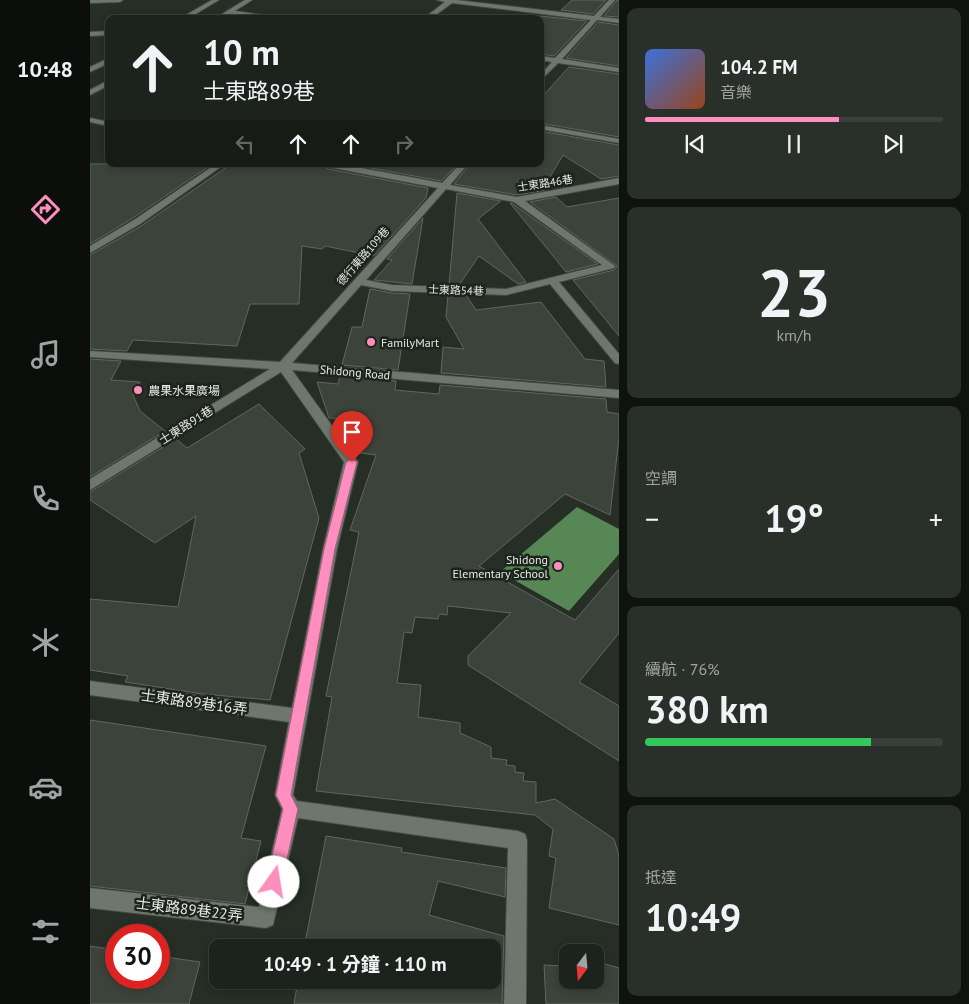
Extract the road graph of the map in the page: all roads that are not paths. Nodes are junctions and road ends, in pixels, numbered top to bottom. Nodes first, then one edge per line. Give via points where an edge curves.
1 (120, 0) edge
2 (216, 0) edge
3 (249, 0) edge
4 (440, 0) edge
5 (612, 0) edge
6 (90, 1) edge
7 (451, 1) edge
8 (229, 12) junction
9 (189, 15) edge
10 (224, 15) edge
11 (249, 15) edge
12 (432, 15) edge
13 (594, 19) junction
14 (619, 21) edge
15 (105, 33) edge
16 (90, 34) edge
17 (544, 59) edge
18 (556, 61) junction
19 (105, 62) edge
20 (90, 70) edge
21 (619, 70) edge
22 (544, 74) edge
23 (105, 84) edge
24 (90, 93) edge
25 (90, 120) edge
26 (105, 123) edge
27 (544, 128) edge
28 (619, 141) edge
29 (217, 167) edge
30 (345, 167) edge
31 (461, 167) edge
32 (619, 182) edge
33 (444, 185) junction
34 (517, 200) junction
35 (90, 250) edge
36 (614, 264) edge
37 (358, 281) junction
38 (553, 281) junction
39 (90, 354) edge
40 (619, 361) edge
41 (283, 366) junction
42 (619, 394) edge
43 (90, 484) edge
44 (90, 688) edge
45 (298, 716) junction
46 (291, 809) junction
47 (90, 898) edge
48 (515, 1004) edge

1 - 6 street
2 - 9 street
3 - 8 street
4 - 7 street
5 - 13 street
7 - 12 street
7 - 13 street
8 - 10 street
8 - 11 street
13 - 14 street
13 - 18 street
15 - 16 street
17 - 18 street
18 - 21 street
18 - 22 street
19 - 20 street
23 - 24 street
25 - 26 street
27 - 28 street
29 - 35 street
30 - 33 street, 士東路46巷
31 - 33 street, 德行東路109巷
32 - 34 street, 士東路46巷
33 - 34 street, 士東路46巷
33 - 37 street, 德行東路109巷
34 - 36 street, 士東路54巷
36 - 38 street, 士東路54巷
37 - 38 street, 士東路54巷 via 392,288 506,292
37 - 41 street, 德行東路109巷
38 - 40 street
39 - 41 street, Shidong Road
41 - 42 street, Shidong Road
41 - 43 street, 士東路91巷
41 - 45 street via 352,462 330,549
44 - 45 street, 士東路89巷16弄
45 - 46 street via 284,795
46 - 47 street, 士東路89巷22弄 via 266,918
46 - 48 street via 518,840

